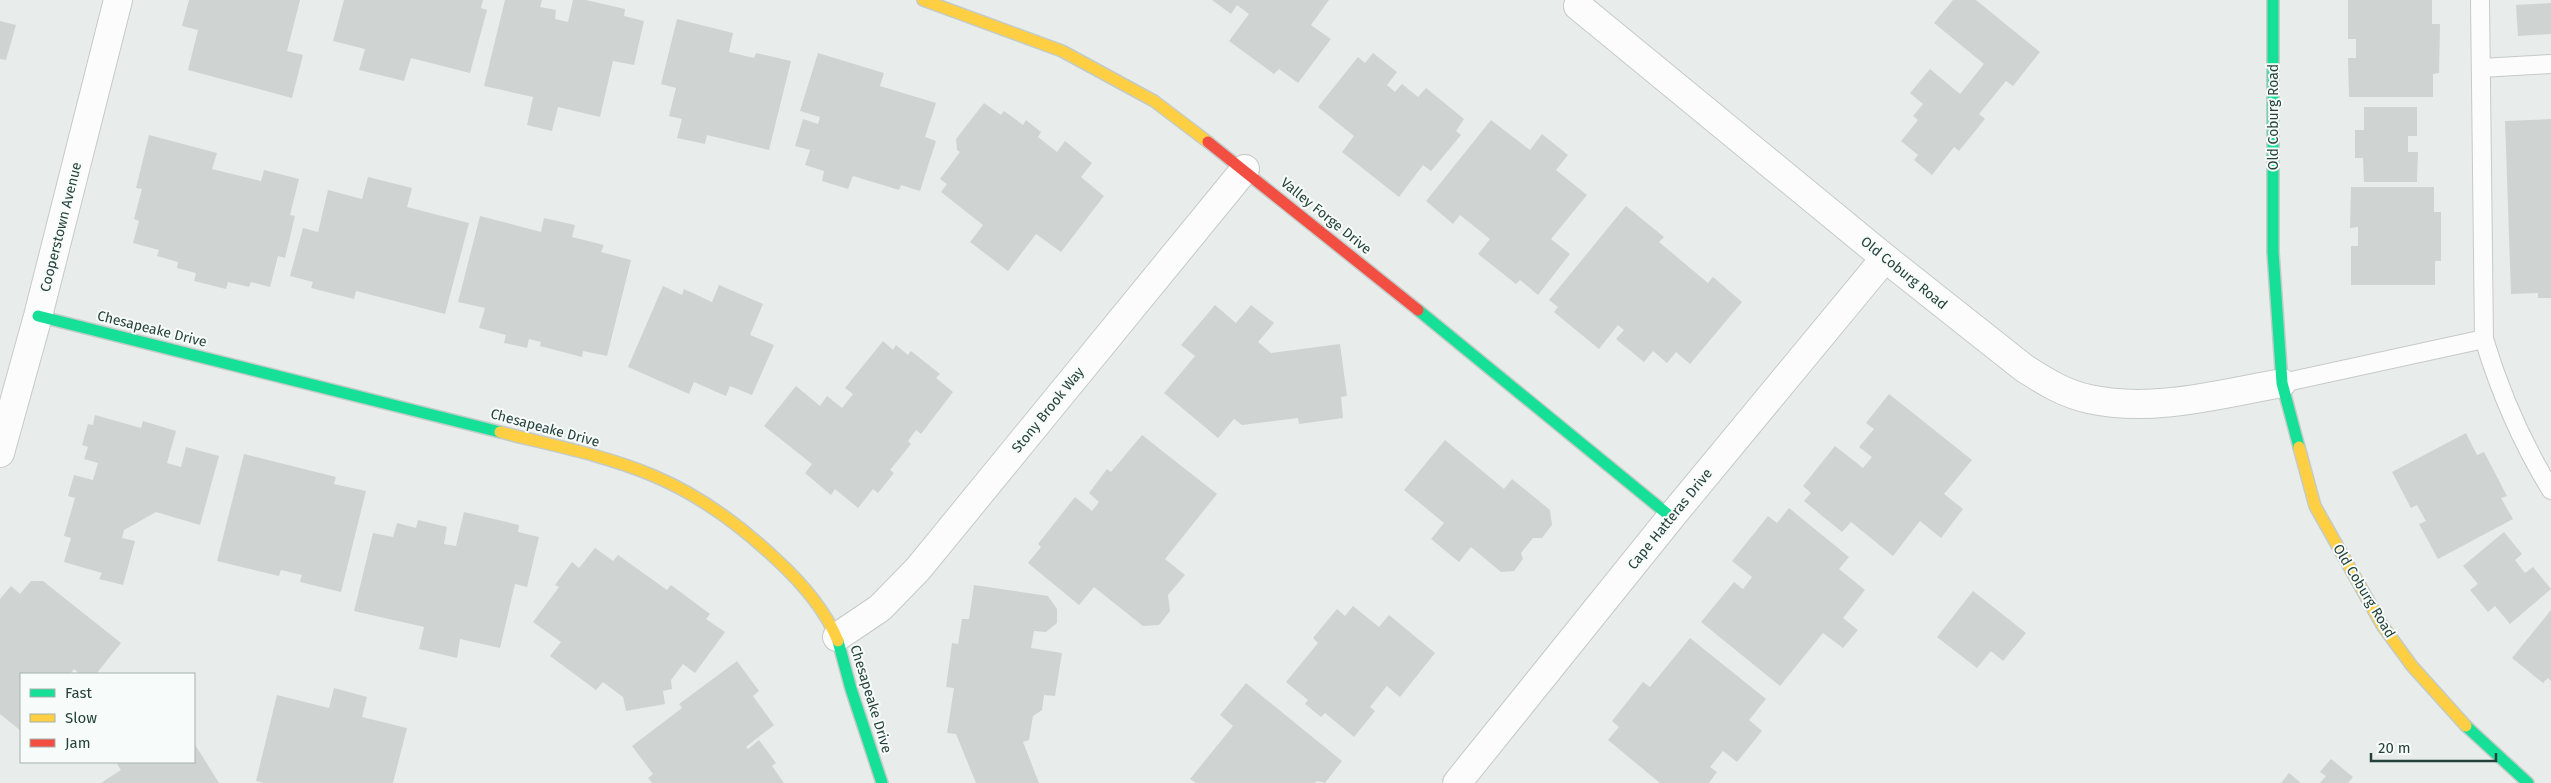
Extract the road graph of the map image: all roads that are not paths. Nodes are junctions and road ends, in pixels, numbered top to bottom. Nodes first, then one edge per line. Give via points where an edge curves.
1 (118, 0) edge
2 (923, 0) edge
3 (2273, 0) edge
4 (2480, 0) edge
5 (1578, 6) dead end
6 (2551, 64) edge
7 (2481, 68) junction
8 (1245, 169) junction
9 (1885, 258) junction
10 (38, 316) junction
11 (2484, 339) junction
12 (2282, 383) junction
13 (0, 453) edge
14 (2551, 490) edge
15 (1671, 517) junction
16 (836, 638) junction
17 (882, 783) edge
18 (1457, 783) edge
19 (2528, 783) edge

1 - 10 street, Cooperstown Avenue
2 - 8 street, Valley Forge Drive via 1062,51 1105,73 1154,101
3 - 12 street, Old Coburg Road via 2273,252
4 - 7 lane
5 - 9 street, Old Coburg Road
6 - 7 lane
7 - 11 lane
8 - 15 street, Valley Forge Drive
8 - 16 street, Stony Brook Way via 918,569 880,608
9 - 12 street, Old Coburg Road via 2024,368 2063,391 2088,399 2143,405
9 - 15 street, Cape Hatteras Drive
10 - 13 street, Cooperstown Avenue
10 - 16 street, Chesapeake Drive via 562,447 619,463 665,481 714,508 743,529 812,598
11 - 12 lane
11 - 14 lane via 2514,420
12 - 19 street, Old Coburg Road via 2315,506 2382,625 2443,702
15 - 18 street, Cape Hatteras Drive
16 - 17 street, Chesapeake Drive

